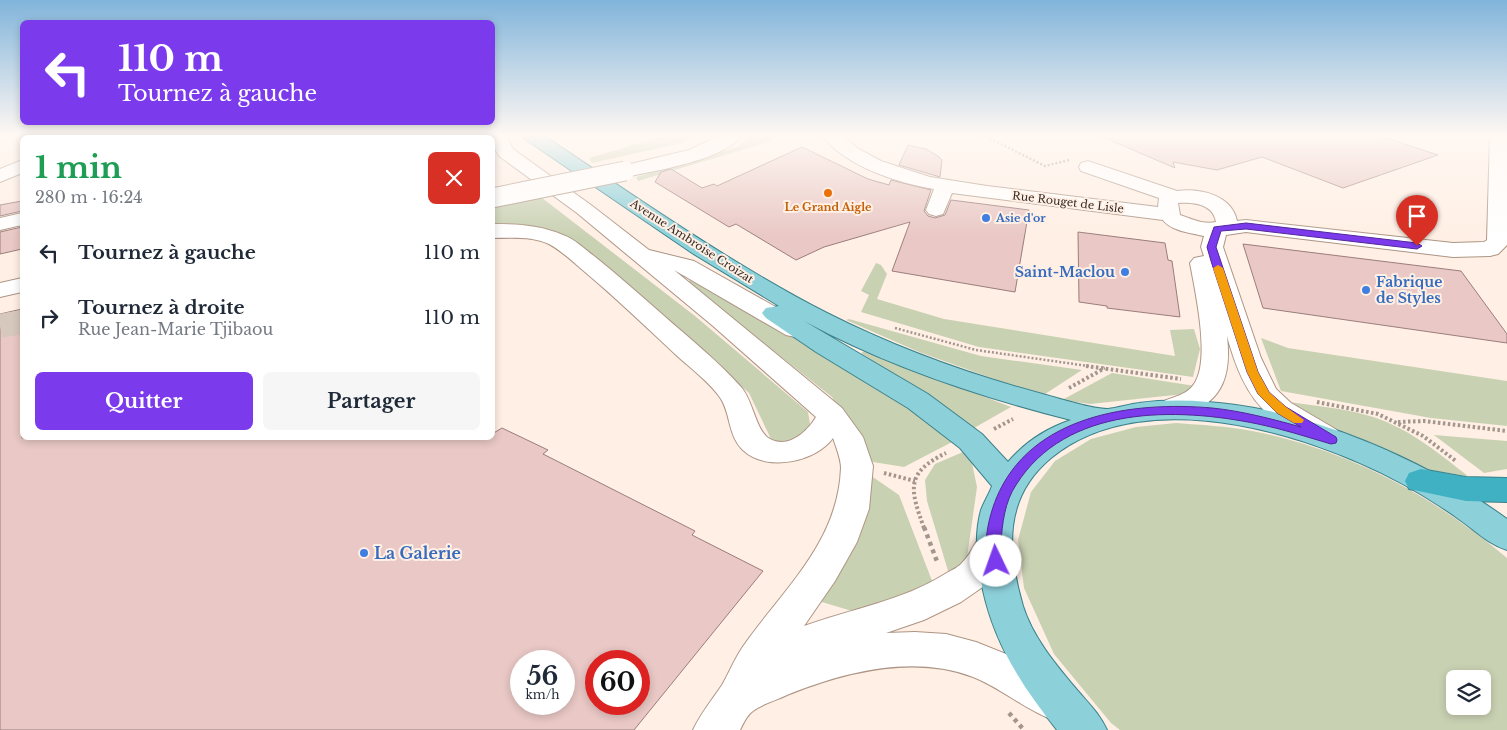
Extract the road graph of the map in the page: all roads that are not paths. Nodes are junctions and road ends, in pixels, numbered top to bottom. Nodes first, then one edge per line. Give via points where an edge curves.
1 (15, 169) edge
2 (527, 169) edge
3 (555, 169) edge
4 (579, 169) edge
5 (610, 169) edge
6 (613, 169) edge
7 (885, 169) edge
8 (1092, 169) edge
9 (1499, 169) edge
10 (0, 176) edge
11 (945, 185) junction
12 (495, 188) edge
13 (495, 197) edge
14 (936, 210) dead end
15 (1175, 212) junction
16 (20, 219) edge
17 (1221, 223) junction
18 (0, 224) edge
19 (495, 231) edge
20 (642, 256) junction
21 (20, 285) edge
22 (0, 290) edge
23 (20, 296) edge
24 (0, 300) edge
25 (825, 346) junction
26 (1168, 410) junction
27 (832, 415) junction
28 (1104, 418) junction
29 (1331, 440) junction
30 (1420, 481) junction
31 (1009, 484) junction
32 (1507, 490) edge
33 (1507, 537) edge
34 (994, 544) junction
35 (726, 714) edge
36 (1075, 720) edge

1 - 10 street
2 - 20 street
3 - 25 main road, Avenue Ambroise Croizat
4 - 28 main road, Avenue Ambroise Croizat via 703,250 804,311 839,328 981,386
5 - 12 street
6 - 13 street, bridge
7 - 11 street, Rue Rouget de Lisle
8 - 15 street
9 - 17 street via 1498,242 1490,249 1453,250
11 - 14 street
11 - 15 street, Rue Rouget de Lisle
15 - 17 street via 1200,228
15 - 17 street via 1189,197 1204,200 1219,206
15 - 26 street via 1198,248 1210,311 1214,368 1209,385 1193,401
16 - 18 street
17 - 29 street via 1212,247 1252,372 1264,394 1281,410
19 - 27 street via 526,232 566,245 614,284 721,382 735,398 750,438 761,447 774,452 808,445 824,431
20 - 25 street via 686,266
20 - 27 street
21 - 22 street
23 - 24 street
25 - 31 main road, Avenue Ambroise Croizat via 918,401 971,441
26 - 28 main road
26 - 29 main road via 1212,412 1259,420
27 - 35 street via 848,437 857,466 852,509 830,557 755,662
28 - 31 main road via 1064,432 1032,454
29 - 30 main road
30 - 32 highway via 1466,489
30 - 33 main road
31 - 34 main road via 998,512
34 - 35 street via 974,574 948,591 911,609 814,639 790,651 760,673
34 - 36 main road via 1001,594 1010,625 1024,650
35 - 36 street via 778,679 835,659 889,650 928,649 975,659 1013,676

